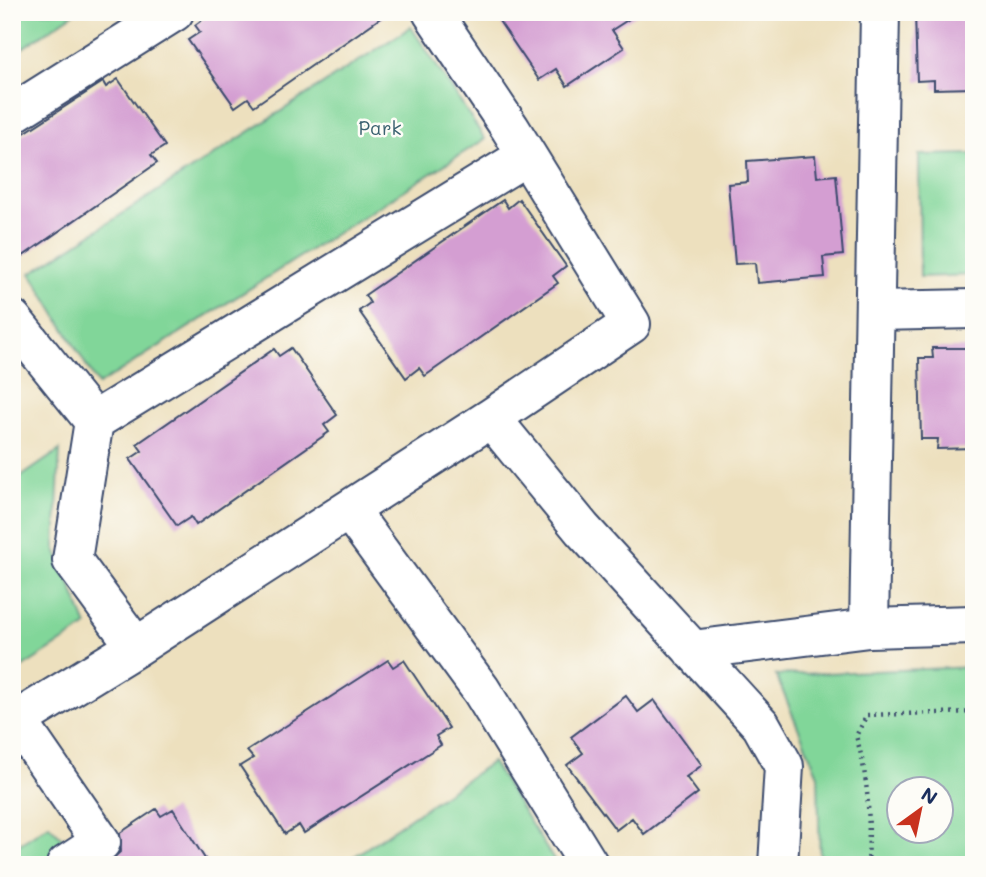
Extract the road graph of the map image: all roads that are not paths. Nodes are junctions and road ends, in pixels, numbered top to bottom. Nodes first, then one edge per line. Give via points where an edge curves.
1 (174, 12) edge
2 (432, 12) edge
3 (880, 12) edge
4 (12, 114) edge
5 (526, 156) junction
6 (974, 309) edge
7 (876, 311) junction
8 (12, 319) edge
9 (491, 418) junction
10 (94, 421) junction
11 (349, 510) junction
12 (974, 625) edge
13 (869, 628) junction
14 (136, 647) junction
15 (692, 650) junction
16 (66, 865) edge
17 (589, 865) edge
18 (778, 865) edge

1 - 4 street
2 - 5 street
3 - 7 street
5 - 9 street via 631,324
5 - 10 street
6 - 7 street
7 - 13 street
8 - 10 street
9 - 11 street
9 - 15 street via 582,529
10 - 14 street via 72,560
11 - 14 street
11 - 17 street via 481,690
12 - 13 street
13 - 15 street
14 - 16 street via 17,720 101,842
15 - 18 street via 761,725 783,766

